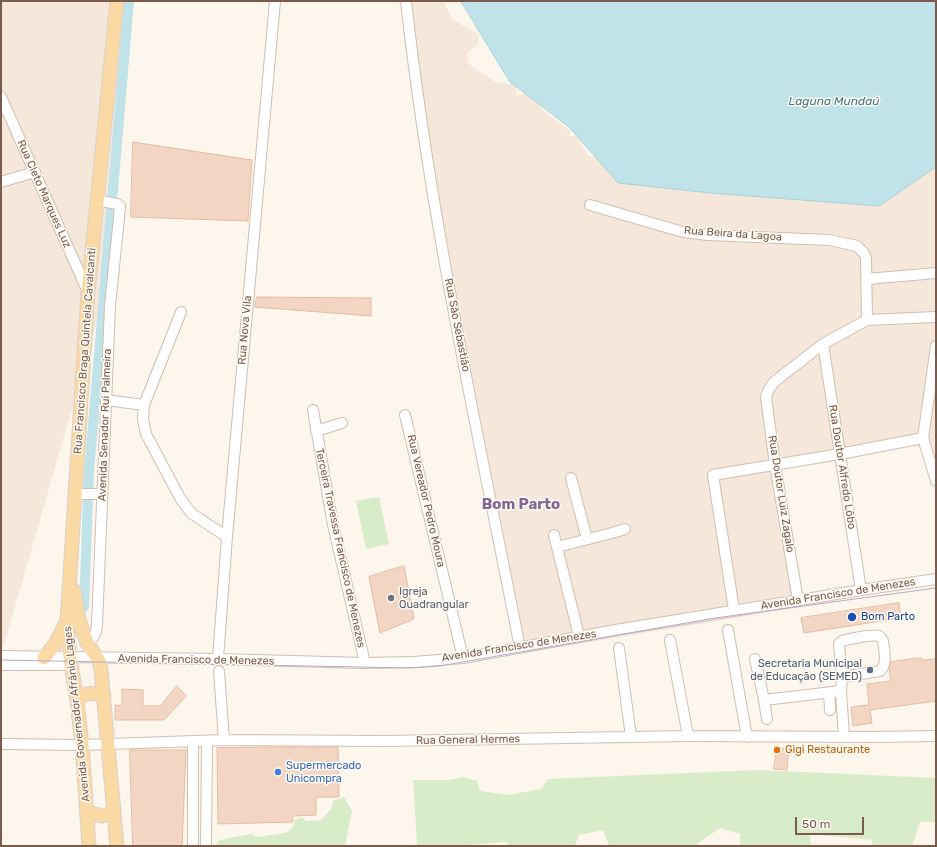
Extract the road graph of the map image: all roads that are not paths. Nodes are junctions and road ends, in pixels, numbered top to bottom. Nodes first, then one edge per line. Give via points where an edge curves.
1 (117, 1) edge
2 (275, 1) edge
3 (406, 1) edge
4 (2, 100) edge
5 (35, 172) junction
6 (1, 182) edge
7 (110, 202) junction
8 (590, 205) dead end
9 (936, 273) edge
10 (867, 279) junction
11 (88, 292) junction
12 (182, 312) dead end
13 (936, 317) edge
14 (867, 320) junction
15 (823, 344) junction
16 (936, 346) edge
17 (106, 400) junction
18 (144, 405) junction
19 (313, 410) dead end
20 (405, 415) dead end
21 (342, 424) dead end
22 (316, 431) junction
23 (923, 438) junction
24 (840, 454) junction
25 (775, 465) junction
26 (571, 478) dead end
27 (936, 481) edge
28 (79, 494) junction
29 (99, 494) junction
30 (624, 529) dead end
31 (554, 535) dead end
32 (227, 537) junction
33 (587, 539) junction
34 (557, 547) junction
35 (70, 574) junction
36 (936, 579) edge
37 (861, 590) junction
38 (798, 600) junction
39 (734, 610) junction
40 (67, 621) junction
41 (728, 630) dead end
42 (579, 636) junction
43 (670, 640) dead end
44 (86, 642) junction
45 (520, 648) junction
46 (618, 648) dead end
47 (1, 656) edge
48 (44, 658) junction
49 (98, 658) junction
50 (463, 658) junction
51 (218, 659) junction
52 (755, 659) dead end
53 (71, 662) junction
54 (365, 664) junction
55 (1, 665) edge
56 (219, 672) dead end
57 (842, 677) junction
58 (841, 691) junction
59 (829, 692) junction
60 (104, 698) junction
61 (764, 700) junction
62 (77, 701) junction
63 (830, 710) dead end
64 (768, 719) dead end
65 (688, 736) junction
66 (936, 736) edge
67 (631, 737) junction
68 (747, 737) junction
69 (844, 737) junction
70 (224, 740) junction
71 (207, 741) junction
72 (192, 742) junction
73 (1, 744) edge
74 (82, 745) junction
75 (109, 745) junction
76 (87, 812) junction
77 (114, 812) junction
78 (89, 846) edge
79 (117, 846) edge
80 (193, 846) edge
81 (206, 846) edge

1 - 7 main road, Rua Francisco Braga Quintela Cavalcanti via 104,128
2 - 32 street, Rua Nova Vila
3 - 45 street, Rua São Sebastião via 436,216
4 - 5 street, Rua Cleto Marques Luz
5 - 6 street
5 - 11 street, Rua Cleto Marques Luz
7 - 11 main road, Rua Francisco Braga Quintela Cavalcanti
7 - 17 street, Avenida Senador Rui Palmeira via 120,208 110,306
8 - 10 street, Rua Beira da Lagoa via 683,232 830,240 851,244 862,250 866,258
9 - 10 street
10 - 14 street
11 - 28 main road, Rua Francisco Braga Quintela Cavalcanti
12 - 18 street
13 - 14 street
14 - 15 street
15 - 24 street, Rua Doutor Alfredo Lôbo
15 - 25 street, Rua Doutor Luiz Zagalo via 774,382 769,389 766,397
16 - 23 street
17 - 18 street
17 - 29 street, Avenida Senador Rui Palmeira
18 - 32 street via 146,434 180,498 191,513
19 - 22 street, Terceira Travessa Francisco de Menezes
20 - 50 street, Rua Vereador Pedro Moura
21 - 22 street
22 - 54 street, Terceira Travessa Francisco de Menezes via 333,525
23 - 24 street
23 - 27 street
24 - 25 street
24 - 37 street, Rua Doutor Alfredo Lôbo
25 - 38 street, Rua Doutor Luiz Zagalo
25 - 39 street via 713,475
26 - 33 street
28 - 29 street
28 - 35 main road, Rua Francisco Braga Quintela Cavalcanti
29 - 44 street, Avenida Senador Rui Palmeira via 96,634 93,639
30 - 33 street
31 - 34 street
32 - 51 street, Rua Nova Vila
33 - 34 street
34 - 42 street
35 - 40 main road, Avenida Governador Afrânio Lages
35 - 44 main road, Avenida Governador Afrânio Lages
36 - 37 street, Avenida Francisco de Menezes
37 - 38 street, Avenida Francisco de Menezes
38 - 39 street, Avenida Francisco de Menezes
39 - 42 street, Avenida Francisco de Menezes
40 - 48 main road
40 - 53 main road, Avenida Governador Afrânio Lages
41 - 68 street
42 - 45 street, Avenida Francisco de Menezes
43 - 65 street
44 - 49 main road, Avenida Governador Afrânio Lages
45 - 50 street, Avenida Francisco de Menezes
46 - 67 street
47 - 48 street, Avenida Francisco de Menezes
48 - 53 street, Avenida Francisco de Menezes
49 - 51 street, Avenida Francisco de Menezes
49 - 53 street, Avenida Francisco de Menezes
49 - 60 main road, Avenida Governador Afrânio Lages
50 - 54 street, Avenida Francisco de Menezes
51 - 54 street, Avenida Francisco de Menezes
52 - 61 street
53 - 55 street
53 - 62 main road, Avenida Governador Afrânio Lages
56 - 70 street
57 - 57 street via 839,648 842,640 878,636 881,638 885,665 883,669
57 - 58 street
58 - 59 street
58 - 69 street
59 - 61 street
59 - 63 street
60 - 62 main road via 91,693 81,696
60 - 75 main road, Avenida Governador Afrânio Lages
61 - 64 street
62 - 74 main road, Avenida Governador Afrânio Lages
65 - 67 street, Rua General Hermes
65 - 68 street, Rua General Hermes
66 - 69 street, Rua General Hermes
67 - 70 street, Rua General Hermes via 384,741
68 - 69 street, Rua General Hermes
70 - 71 street, Rua General Hermes
71 - 72 street, Rua General Hermes
71 - 81 street
72 - 75 street, Rua General Hermes
72 - 80 street
73 - 74 street, Rua General Hermes
74 - 75 street, Rua General Hermes
74 - 76 main road, Avenida Governador Afrânio Lages
75 - 77 main road, Avenida Governador Afrânio Lages
76 - 77 main road via 102,816
76 - 78 main road, Avenida Governador Afrânio Lages
77 - 79 main road, Avenida Governador Afrânio Lages

